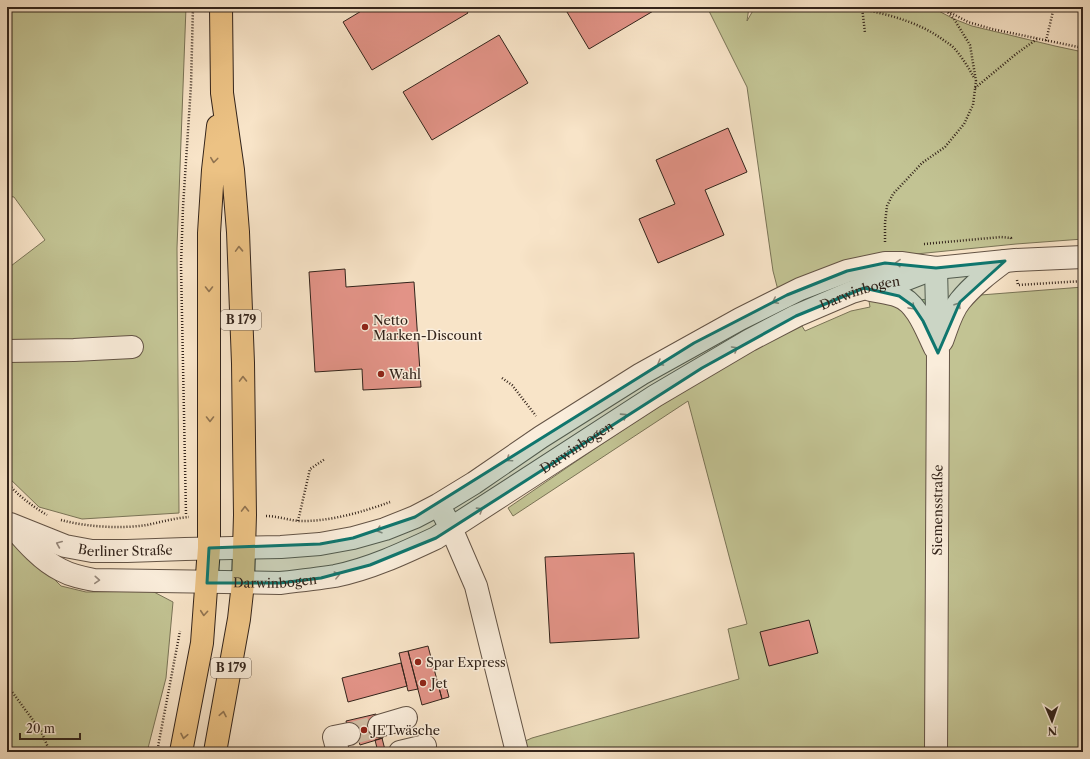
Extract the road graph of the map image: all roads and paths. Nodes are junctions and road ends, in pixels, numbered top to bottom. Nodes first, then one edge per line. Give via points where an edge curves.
1 (193, 7) edge
2 (221, 7) edge
3 (940, 7) edge
4 (1054, 7) edge
5 (862, 8) edge
6 (946, 10) junction
7 (865, 34) dead end
8 (1037, 39) junction
9 (1046, 41) junction
10 (1083, 48) edge
11 (976, 81) junction
12 (975, 89) junction
13 (222, 93) junction
14 (886, 247) dead end
15 (1083, 257) edge
16 (1005, 261) junction
17 (936, 268) junction
18 (1083, 281) edge
19 (1018, 285) dead end
20 (864, 288) junction
21 (132, 347) dead end
22 (7, 351) edge
23 (938, 353) junction
24 (502, 378) dead end
25 (539, 420) dead end
26 (325, 459) dead end
27 (7, 483) edge
28 (438, 505) junction
29 (48, 515) dead end
30 (186, 517) junction
31 (60, 520) dead end
32 (298, 521) dead end
33 (9, 522) edge
34 (451, 528) junction
35 (209, 548) junction
36 (244, 548) junction
37 (186, 549) junction
38 (207, 583) junction
39 (243, 583) junction
40 (181, 628) dead end
41 (7, 685) edge
42 (406, 718) dead end
43 (379, 726) tunnel mouth
44 (349, 734) tunnel mouth
45 (425, 746) dead end
46 (50, 752) edge
47 (157, 752) edge
48 (180, 752) edge
49 (215, 752) edge
50 (338, 752) edge
51 (400, 752) edge
52 (517, 752) edge
53 (936, 752) edge

1 - 30 path via 181,265
2 - 13 main road, B 179
3 - 6 path
4 - 9 path
5 - 7 path
5 - 11 path via 913,22 934,33 953,47
6 - 8 path via 968,22
6 - 11 path via 970,45
8 - 9 path
8 - 12 path
9 - 10 path
11 - 12 path
12 - 14 path via 973,105 964,124 945,147 922,163 893,194 887,206
13 -> 35 main road, B 179 via 209,233
36 -> 13 main road, B 179 via 243,363 238,232 233,170
15 - 16 street, Darwinbogen
16 - 17 street, Darwinbogen
23 -> 16 street via 950,320 960,302 982,279
17 - 20 street, Darwinbogen via 904,280
17 - 23 street, Siemensstraße
17 -> 28 street, Darwinbogen via 901,263 870,265 847,271 787,295 641,374
18 - 19 path
20 -> 23 street via 899,296 912,306
34 -> 20 street, Darwinbogen via 709,364 796,316
21 - 22 street
23 - 53 street, Siemensstraße
24 - 25 path via 512,384
26 - 32 path via 310,470
27 - 29 path via 17,494
28 - 34 street
28 -> 36 street, Darwinbogen via 409,519 353,538 320,544
30 - 31 path via 145,525 107,527 73,524
30 - 37 path
37 -> 33 street, Berliner Straße via 92,551 66,546
33 -> 38 street, Berliner Straße via 30,547 60,570 76,577 94,580
39 -> 34 street, Darwinbogen via 305,581 336,575 404,553
34 - 52 street via 476,586
35 - 36 street, Berliner Straße
35 - 37 street, Berliner Straße
35 - 38 main road, B 179
36 - 39 main road, B 179
38 - 39 street, Darwinbogen
38 -> 48 main road, B 179 via 202,643
49 -> 39 main road, B 179 via 238,627
40 - 47 path
41 - 46 path via 42,731
42 - 43 street
44 - 50 street via 334,737
45 - 51 street

